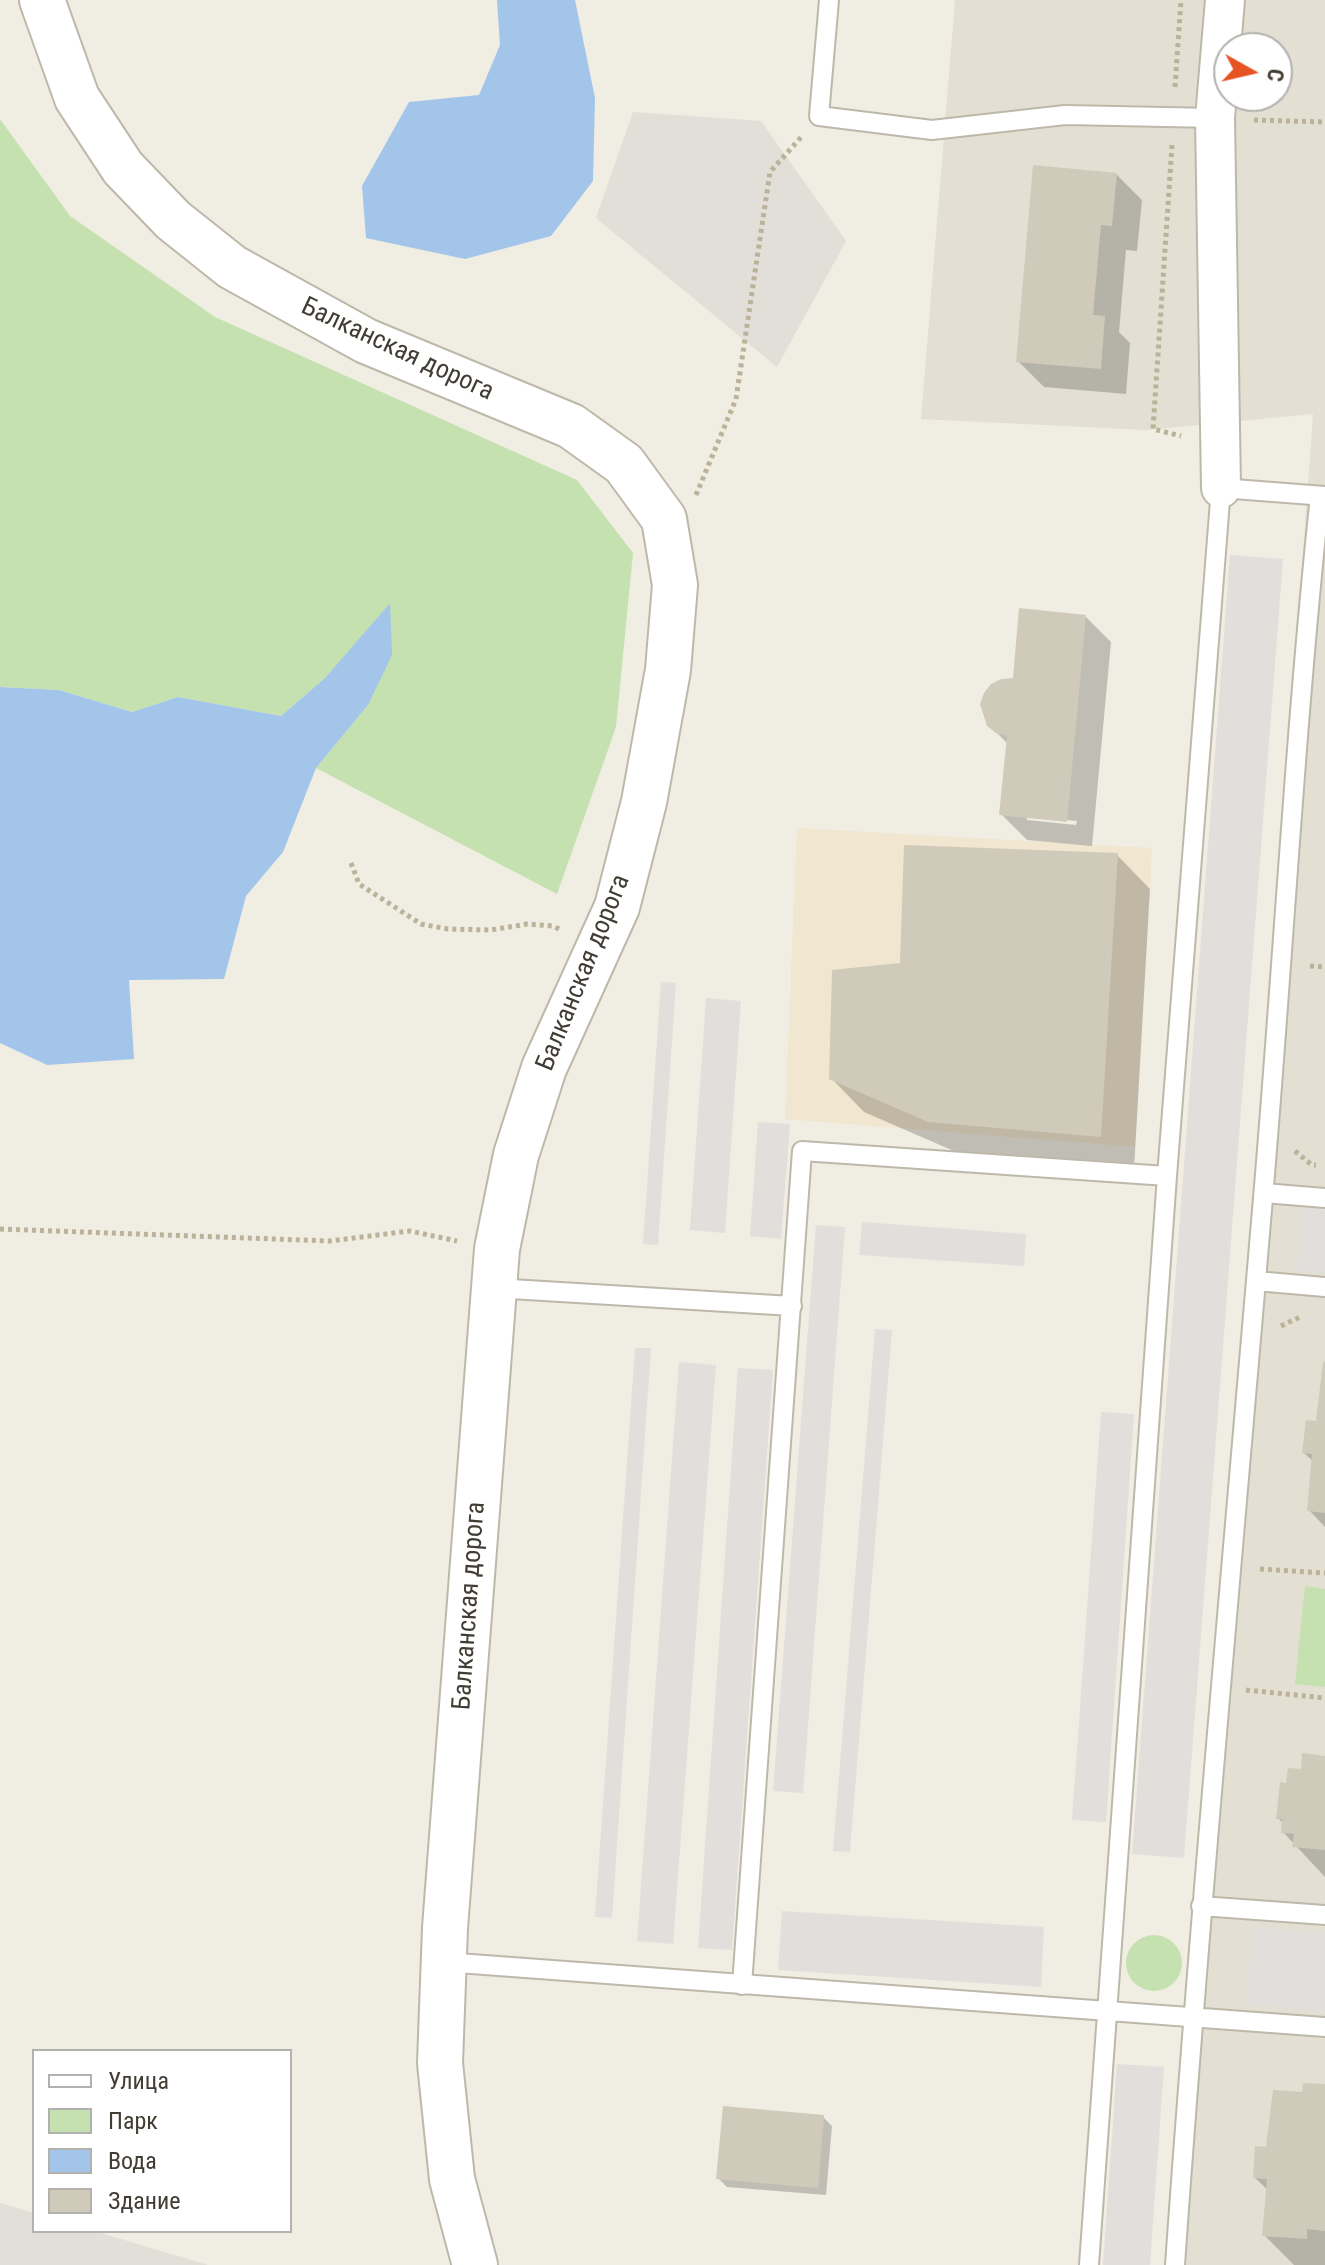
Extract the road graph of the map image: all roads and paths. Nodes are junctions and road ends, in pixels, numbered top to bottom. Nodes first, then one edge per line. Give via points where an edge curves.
1 (42, 0) edge
2 (829, 0) edge
3 (1181, 0) edge
4 (1225, 0) edge
5 (819, 116) junction
6 (1173, 118) junction
7 (1215, 118) junction
8 (1325, 122) edge
9 (1221, 446) junction
10 (1221, 488) junction
11 (1322, 496) edge
12 (664, 519) junction
13 (351, 863) dead end
14 (597, 950) junction
15 (1167, 1176) junction
16 (1264, 1193) junction
17 (1325, 1198) edge
18 (0, 1229) edge
19 (496, 1268) junction
20 (1256, 1281) junction
21 (1325, 1287) edge
22 (792, 1306) junction
23 (1311, 1317) dead end
24 (1274, 1330) dead end
25 (1231, 1567) junction
26 (1325, 1573) edge
27 (1220, 1689) junction
28 (1325, 1698) edge
29 (1201, 1906) junction
30 (1325, 1915) edge
31 (444, 1962) junction
32 (742, 1985) junction
33 (1107, 2012) junction
34 (1193, 2019) junction
35 (1325, 2027) edge
36 (475, 2265) edge
37 (1089, 2265) edge
38 (1175, 2265) edge

1 - 12 street, Балканская дорога via 77,98 123,168 173,220 232,267 353,334 571,426 624,464
2 - 5 lane
3 - 6 path
4 - 7 street
5 - 6 lane via 932,130 1065,115
5 - 12 path via 770,172 736,399 695,496
6 - 7 lane
6 - 9 path via 1153,429
7 - 8 path
7 - 9 street
9 - 10 street
10 - 11 lane
10 - 15 lane
11 - 16 lane
12 - 14 street, Балканская дорога via 675,585 668,670 644,802 617,907
13 - 14 path via 359,884 421,924 491,930 553,926
14 - 19 street, Балканская дорога via 544,1068 516,1155
15 - 22 lane via 802,1151
15 - 33 lane
16 - 17 lane
16 - 20 lane
18 - 19 path via 329,1241 410,1231
19 - 22 lane
19 - 31 street, Балканская дорога
20 - 21 lane
20 - 25 lane
22 - 32 lane
23 - 24 path via 1297,1316
25 - 26 path
25 - 27 lane
27 - 28 path
27 - 29 lane
29 - 30 lane
29 - 34 lane
31 - 32 lane
31 - 36 street, Балканская дорога via 440,2063 451,2165
32 - 33 lane
33 - 34 lane
33 - 37 lane
34 - 35 lane
34 - 38 lane

